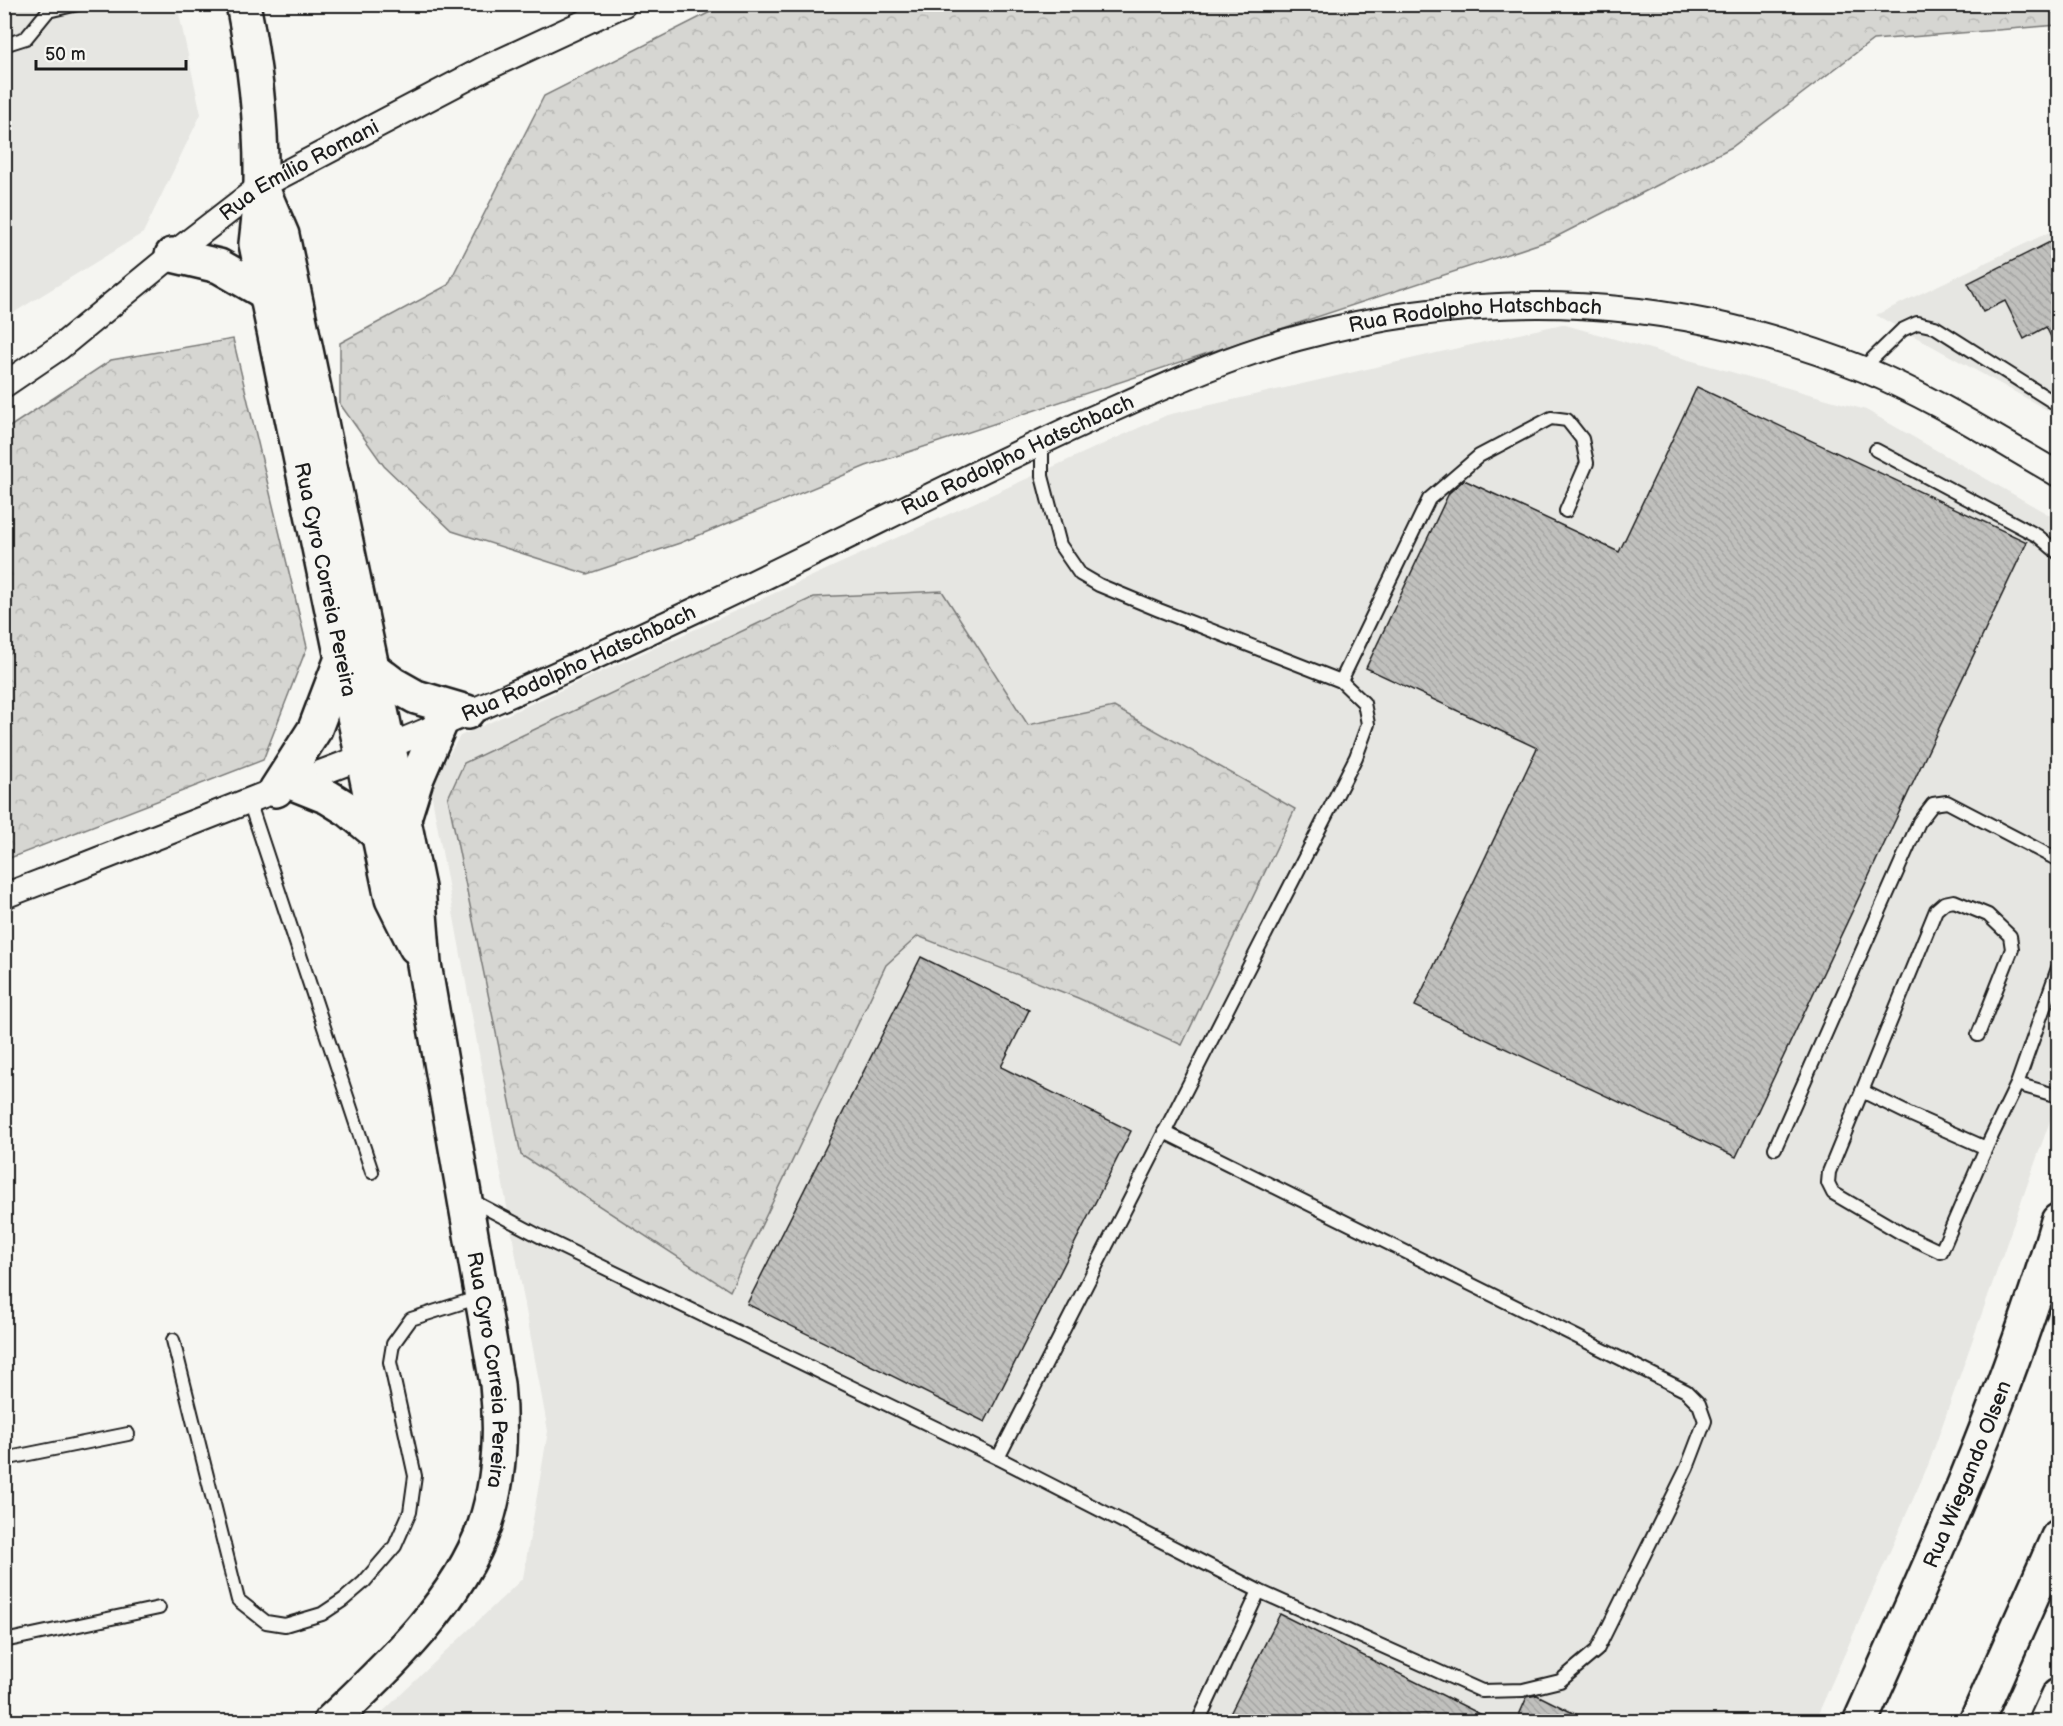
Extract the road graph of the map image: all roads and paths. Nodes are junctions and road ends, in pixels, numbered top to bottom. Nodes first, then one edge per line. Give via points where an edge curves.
1 (78, 4) edge
2 (243, 4) edge
3 (624, 4) edge
4 (4, 45) edge
5 (261, 186) junction
6 (172, 255) junction
7 (266, 293) junction
8 (1862, 369) junction
9 (4, 385) edge
10 (2058, 405) edge
11 (1042, 442) junction
12 (1876, 450) dead end
13 (2058, 474) edge
14 (1566, 510) dead end
15 (2058, 553) edge
16 (357, 663) junction
17 (1341, 681) junction
18 (454, 718) junction
19 (375, 752) junction
20 (273, 792) junction
21 (391, 827) junction
22 (2058, 860) edge
23 (4, 896) edge
24 (2058, 968) edge
25 (1978, 1035) dead end
26 (2017, 1084) junction
27 (1862, 1091) junction
28 (2058, 1096) edge
29 (1164, 1132) junction
30 (1775, 1148) dead end
31 (1986, 1148) junction
32 (372, 1172) dead end
33 (465, 1197) junction
34 (2058, 1221) edge
35 (482, 1296) junction
36 (173, 1340) dead end
37 (128, 1434) dead end
38 (998, 1458) junction
39 (4, 1459) edge
40 (2058, 1537) edge
41 (1259, 1592) junction
42 (159, 1608) dead end
43 (4, 1641) edge
44 (2058, 1696) edge
45 (330, 1722) edge
46 (1198, 1722) edge
47 (1860, 1722) edge
48 (1976, 1722) edge
49 (2046, 1722) edge

1 - 4 lane via 48,11 26,38
2 - 5 main road, Rua Cyro Correia Pereira via 256,84
3 - 5 street, Rua Emílio Romani via 486,68
5 - 6 street, Rua Emílio Romani
5 - 7 main road, Rua Cyro Correia Pereira via 256,244
5 - 16 main road, Rua Cyro Correia Pereira via 282,235
6 - 7 main road via 219,266
6 - 9 street, Rua Emílio Romani via 60,347
7 - 16 main road, Rua Cyro Correia Pereira
8 - 10 lane via 1902,330 1917,323 1935,327
8 - 11 street, Rua Rodolpho Hatschbach via 1752,333 1675,315 1568,304 1467,306 1295,338 1182,379
8 - 13 street, Rua Rodolpho Hatschbach via 1927,399
11 - 17 lane via 1042,476 1060,545 1080,574 1098,585
11 - 18 street, Rua Rodolpho Hatschbach via 694,611
12 - 15 lane via 2038,536
14 - 17 lane via 1587,463 1582,440 1567,420 1551,418 1479,456 1429,499
16 - 18 main road
16 - 19 main road, Rua Cyro Correia Pereira
16 - 20 main road
17 - 29 lane via 1364,703 1368,724 1356,757
18 - 19 street, Rua Rodolpho Hatschbach
18 - 21 main road
19 - 20 street, Rua Rodolpho Hatschbach
19 - 21 main road, Rua Cyro Correia Pereira
20 - 21 main road via 335,802
20 - 23 street, Rua Rodolpho Hatschbach
20 - 32 lane
21 - 33 main road, Rua Cyro Correia Pereira via 418,888 424,964
22 - 30 lane via 1947,802 1933,804 1919,822
24 - 26 lane
25 - 27 lane via 2012,949 2010,936 1989,915 1954,901 1944,903 1936,910
26 - 28 lane
26 - 31 lane
27 - 31 lane
27 - 31 lane via 1828,1183 1833,1193 1941,1252
29 - 38 lane
29 - 41 lane via 1686,1391 1699,1404 1705,1421 1687,1468 1597,1650 1560,1681 1522,1690 1482,1691
33 - 35 main road, Rua Cyro Correia Pereira
33 - 38 lane
34 - 47 main road, Rua Wiegando Olsen via 2017,1352 1987,1429
35 - 36 lane via 411,1319 393,1344 390,1362 415,1476 410,1512 395,1546 343,1600 322,1614 285,1625 266,1622 238,1600
35 - 45 main road, Rua Cyro Correia Pereira via 500,1415 500,1448 485,1525 468,1561 424,1625 374,1681
37 - 39 lane
38 - 41 lane
40 - 48 main road
41 - 46 lane
42 - 43 lane
44 - 49 main road

